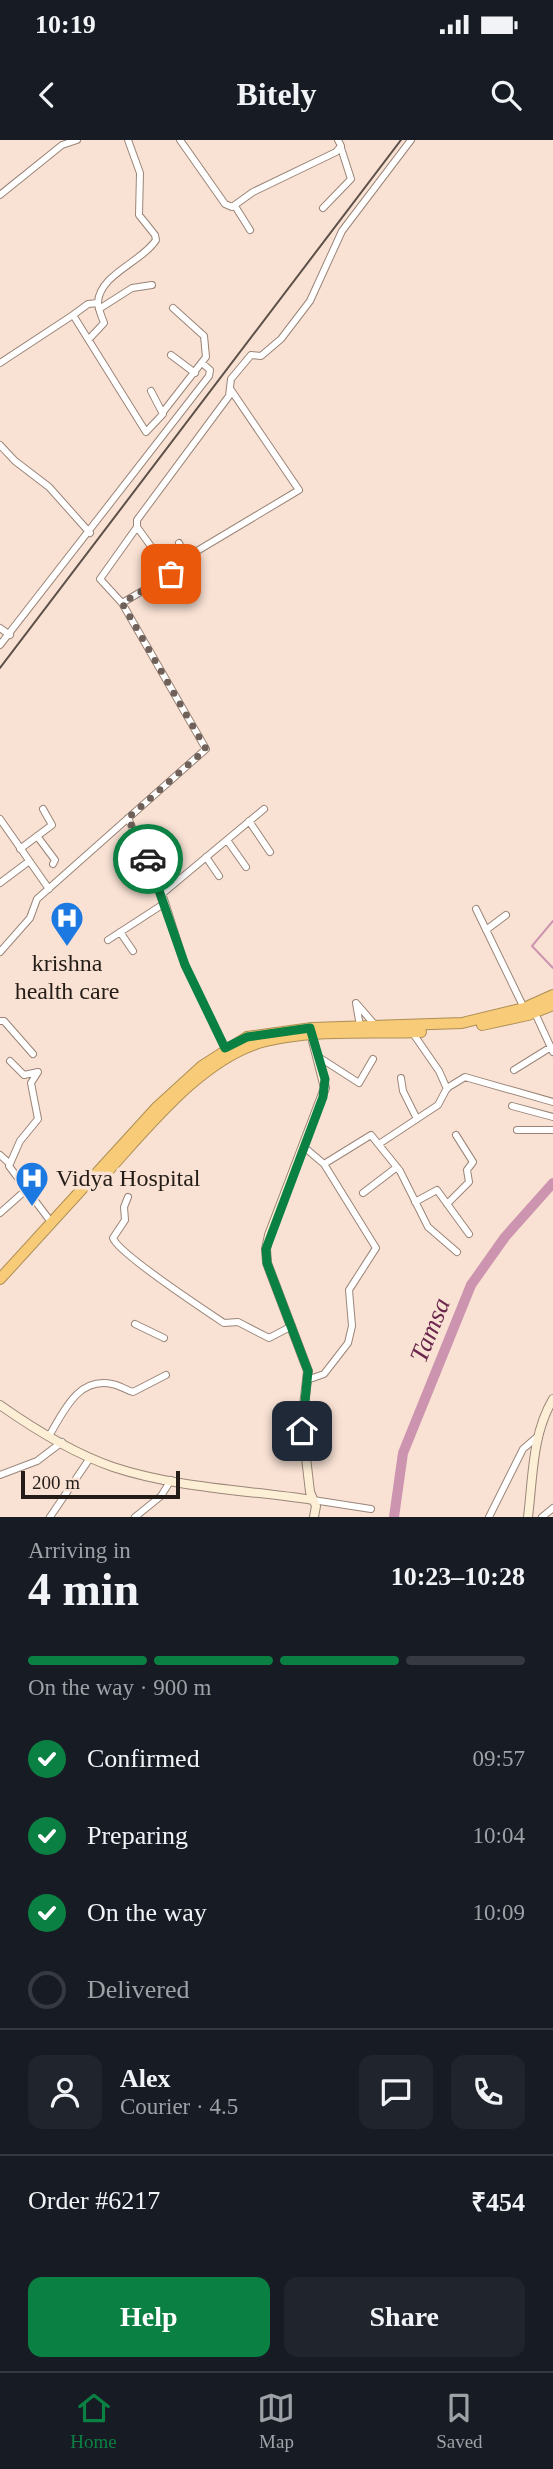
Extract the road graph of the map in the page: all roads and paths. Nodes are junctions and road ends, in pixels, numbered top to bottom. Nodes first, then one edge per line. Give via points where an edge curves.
1 (77, 140) edge
2 (128, 140) edge
3 (180, 140) edge
4 (411, 140) edge
5 (59, 143) edge
6 (341, 143) edge
7 (0, 195) edge
8 (235, 205) junction
9 (323, 208) dead end
10 (250, 230) dead end
11 (152, 285) dead end
12 (99, 306) junction
13 (173, 308) dead end
14 (73, 315) junction
15 (89, 339) junction
16 (172, 355) dead end
17 (0, 363) edge
18 (202, 363) junction
19 (195, 373) junction
20 (232, 390) junction
21 (151, 391) dead end
22 (163, 412) junction
23 (0, 445) edge
24 (137, 527) junction
25 (90, 533) junction
26 (179, 543) dead end
27 (186, 558) junction
28 (171, 574) junction
29 (122, 603) junction
30 (0, 628) edge
31 (10, 635) junction
32 (0, 645) edge
33 (43, 809) dead end
34 (264, 809) dead end
35 (128, 818) junction
36 (0, 819) edge
37 (249, 821) junction
38 (7, 828) junction
39 (0, 833) edge
40 (37, 836) junction
41 (227, 840) junction
42 (20, 849) junction
43 (270, 852) dead end
44 (206, 858) junction
45 (28, 862) junction
46 (53, 864) dead end
47 (246, 867) dead end
48 (219, 876) dead end
49 (0, 883) edge
50 (49, 889) junction
51 (162, 894) junction
52 (165, 903) junction
53 (475, 909) dead end
54 (506, 915) dead end
55 (486, 930) junction
56 (120, 932) junction
57 (108, 940) dead end
58 (133, 951) dead end
59 (0, 953) edge
60 (553, 995) edge
61 (553, 1005) edge
62 (524, 1008) junction
63 (535, 1013) junction
64 (0, 1021) edge
65 (375, 1025) junction
66 (360, 1026) junction
67 (311, 1032) junction
68 (412, 1032) junction
69 (225, 1048) junction
70 (552, 1049) edge
71 (33, 1054) dead end
72 (317, 1056) junction
73 (373, 1059) dead end
74 (10, 1061) dead end
75 (514, 1070) dead end
76 (401, 1078) dead end
77 (447, 1089) junction
78 (553, 1102) edge
79 (512, 1106) dead end
80 (553, 1117) edge
81 (417, 1119) junction
82 (517, 1130) dead end
83 (553, 1130) edge
84 (456, 1135) dead end
85 (379, 1144) junction
86 (304, 1147) junction
87 (0, 1155) edge
88 (9, 1163) junction
89 (324, 1164) junction
90 (397, 1167) junction
91 (26, 1190) junction
92 (363, 1193) dead end
93 (128, 1197) dead end
94 (415, 1202) junction
95 (447, 1204) junction
96 (0, 1213) edge
97 (51, 1223) junction
98 (469, 1234) dead end
99 (457, 1252) dead end
100 (0, 1278) edge
101 (0, 1287) edge
102 (135, 1324) dead end
103 (292, 1326) junction
104 (164, 1338) dead end
105 (166, 1375) dead end
106 (307, 1380) junction
107 (553, 1399) edge
108 (0, 1405) edge
109 (50, 1436) junction
110 (537, 1437) junction
111 (62, 1442) junction
112 (90, 1458) junction
113 (0, 1475) edge
114 (172, 1480) junction
115 (313, 1500) junction
116 (553, 1508) edge
117 (371, 1509) dead end
118 (50, 1517) edge
119 (135, 1517) edge
120 (314, 1517) edge
121 (489, 1517) edge
122 (528, 1517) edge
123 (542, 1517) edge

1 - 5 street
2 - 12 street via 140,173 139,215 156,240 107,283
3 - 8 street via 225,204
4 - 20 street via 342,231 310,301 265,355 246,359 231,379
5 - 7 street
6 - 8 street
6 - 9 street via 352,179
8 - 10 street
11 - 12 street via 132,288
12 - 14 street via 88,304
12 - 15 street via 104,323
13 - 18 street via 206,339
14 - 15 street
14 - 17 street
15 - 22 street via 143,431
16 - 19 street
18 - 19 street
18 - 25 street via 210,370 209,376
19 - 22 street
20 - 24 street via 137,520
20 - 27 street via 299,490
21 - 22 street
23 - 25 street via 49,487
24 - 28 street
24 - 29 street via 101,575 101,581
25 - 31 street
26 - 27 street
27 - 28 street
28 - 29 street
29 - 35 street via 206,749
30 - 31 street
31 - 32 street
33 - 40 street via 52,823
34 - 37 street
35 - 50 street
35 - 51 street
36 - 38 street
37 - 41 street
37 - 43 street
38 - 39 street
38 - 42 street
40 - 42 street
40 - 46 street via 55,860
41 - 44 street
41 - 47 street
42 - 45 street
44 - 48 street
44 - 51 street
45 - 49 street
45 - 50 street
50 - 59 street
51 - 52 street
52 - 56 street
52 - 69 street via 185,965
53 - 55 street
54 - 55 street
55 - 62 street
56 - 57 street
56 - 58 street
60 - 62 highway
61 - 63 highway
62 - 65 highway via 462,1023
63 - 68 highway via 460,1029
63 - 70 street
64 - 71 street
65 - 66 highway
65 - 66 street via 356,1003
66 - 67 highway
67 - 68 highway
67 - 69 highway via 259,1034
67 - 72 street
67 - 101 highway via 254,1045 211,1069 173,1102
68 - 77 street
69 - 97 highway via 156,1108
70 - 75 street
72 - 73 street via 358,1083
72 - 86 street via 325,1088
74 - 88 street via 24,1075 37,1071 31,1083 38,1119
76 - 81 street
77 - 78 street via 467,1077
77 - 81 street via 442,1102
79 - 80 street
81 - 85 street
82 - 83 street
84 - 95 street via 473,1162 467,1170 469,1182
85 - 89 street via 369,1134
85 - 90 street
86 - 89 street
86 - 103 street via 266,1249 267,1263
87 - 88 street
88 - 91 street
89 - 106 street via 376,1251 350,1286 348,1343 324,1374
90 - 92 street
90 - 94 street
91 - 96 street
91 - 97 street
93 - 103 street via 125,1220 113,1238 122,1250 224,1324 237,1322 269,1338
94 - 95 street via 436,1190
94 - 99 street via 431,1230
95 - 98 street
97 - 100 highway
102 - 104 street
103 - 106 street
105 - 109 street via 133,1392 93,1383 68,1402
106 - 115 street via 302,1423
107 - 110 street via 541,1418
108 - 109 street
109 - 111 street
110 - 121 street via 523,1449
110 - 122 street
111 - 112 street
111 - 113 street via 33,1463
112 - 114 street
112 - 118 street
114 - 115 street
114 - 119 street via 161,1496
115 - 117 street
115 - 120 street
116 - 123 street

